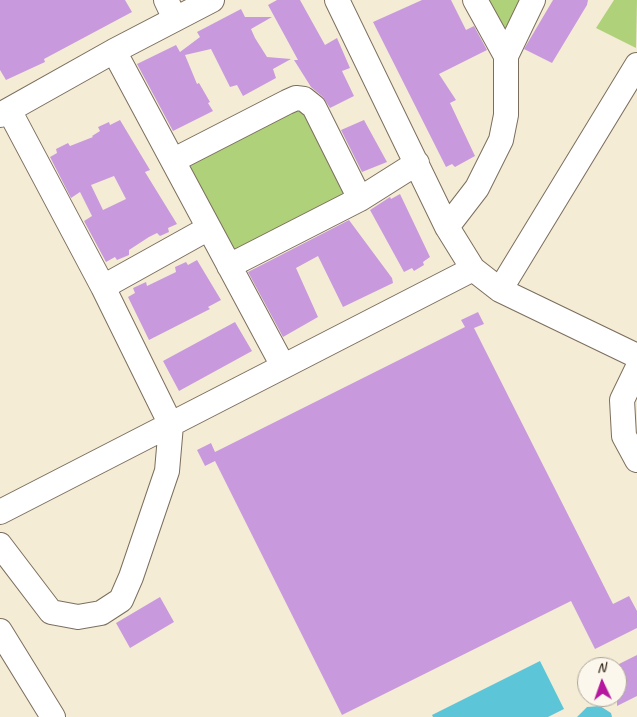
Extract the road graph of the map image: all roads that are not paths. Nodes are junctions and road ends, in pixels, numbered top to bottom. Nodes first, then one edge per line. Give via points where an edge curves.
1 (212, 0) edge
2 (337, 0) edge
3 (475, 0) edge
4 (533, 0) edge
5 (170, 9) edge
6 (114, 51) junction
7 (506, 56) junction
8 (637, 65) edge
9 (5, 112) edge
10 (174, 160) junction
11 (417, 163) junction
12 (360, 199) junction
13 (447, 227) junction
14 (209, 228) junction
15 (229, 266) junction
16 (473, 268) junction
17 (103, 287) junction
18 (500, 290) junction
19 (637, 356) edge
20 (284, 366) junction
21 (637, 369) edge
22 (171, 425) junction
23 (637, 460) edge
24 (0, 512) edge
25 (0, 545) edge
26 (0, 631) edge
27 (53, 717) edge

1 - 5 street
2 - 11 street
3 - 7 street
4 - 7 street
5 - 6 street
6 - 9 street
6 - 10 street
7 - 13 street via 506,116 501,140 477,188
8 - 18 street
9 - 17 street
10 - 12 street via 287,102 304,99 314,106
10 - 14 street
11 - 12 street
11 - 13 street
12 - 15 street
13 - 16 street
14 - 15 street
14 - 17 street
15 - 20 street
16 - 18 street
16 - 20 street
17 - 22 street
18 - 19 street
20 - 22 street
21 - 23 street via 622,400 624,436
22 - 24 street
22 - 25 street via 167,471 121,600 101,613 86,616 51,612
26 - 27 street

